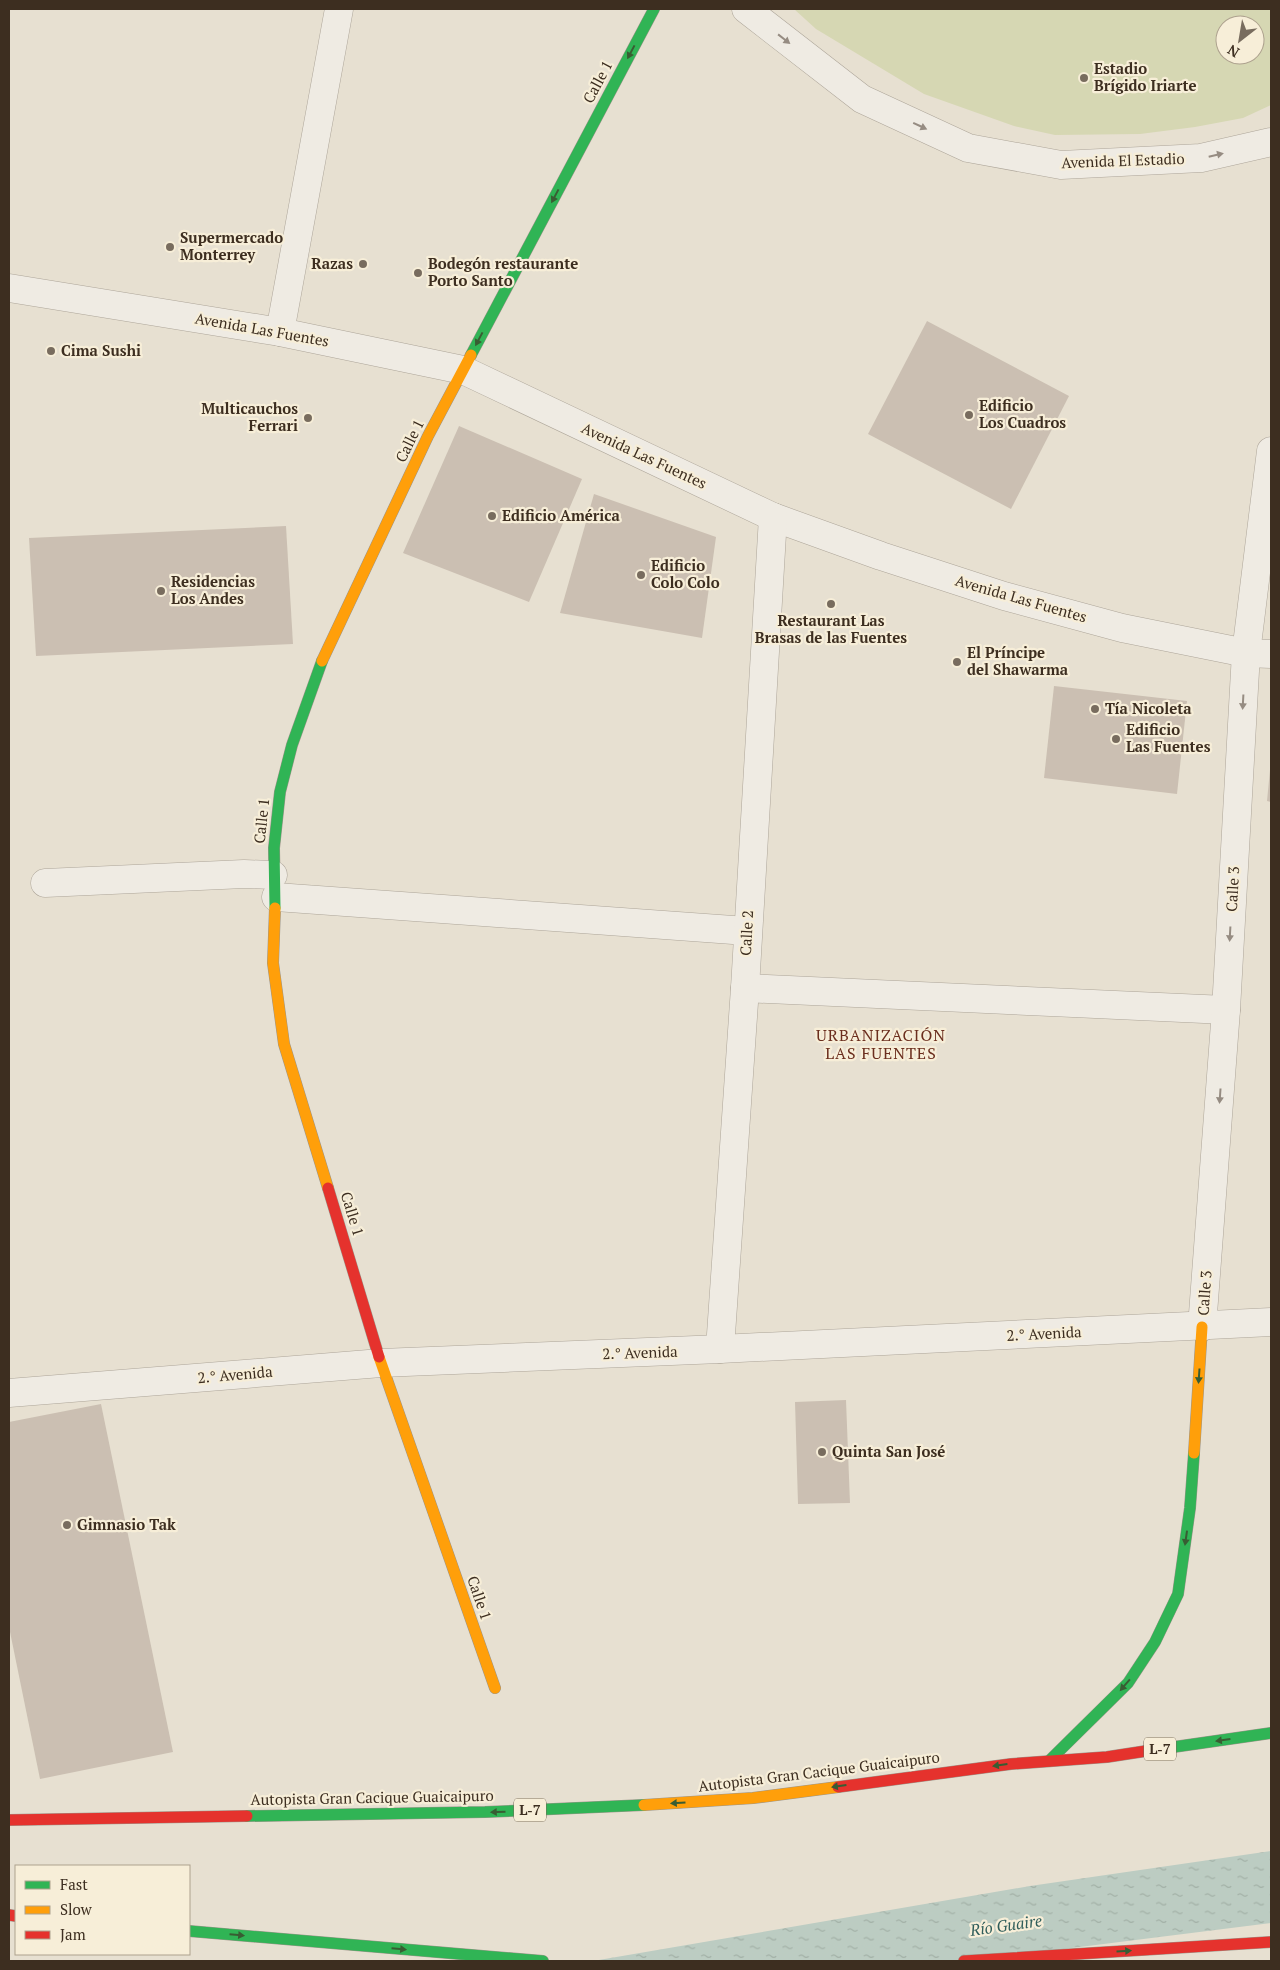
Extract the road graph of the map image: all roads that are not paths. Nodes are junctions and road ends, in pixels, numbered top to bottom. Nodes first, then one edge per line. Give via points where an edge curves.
1 (339, 9) edge
2 (654, 9) edge
3 (746, 9) edge
4 (1271, 142) edge
5 (9, 288) edge
6 (280, 332) junction
7 (462, 370) junction
8 (1271, 452) edge
9 (773, 516) junction
10 (1259, 654) edge
11 (45, 883) dead end
12 (275, 886) junction
13 (747, 931) junction
14 (745, 988) junction
15 (1226, 1010) junction
16 (1271, 1322) edge
17 (1202, 1327) junction
18 (720, 1350) junction
19 (381, 1363) junction
20 (9, 1393) edge
21 (494, 1688) dead end
22 (1271, 1733) edge
23 (1049, 1761) junction
24 (9, 1820) edge
25 (190, 1931) edge
26 (1271, 1942) edge
27 (543, 1961) edge
28 (964, 1961) edge

1 - 6 street
2 -> 7 main road, Calle 1
3 -> 4 street, Avenida El Estadio via 862,99 968,148 1061,165 1201,158
5 - 6 street, Avenida Las Fuentes
6 - 7 street, Avenida Las Fuentes
7 - 9 street, Avenida Las Fuentes
7 - 12 main road, Calle 1 via 338,625 306,701 280,792 274,848
8 - 10 street, Calle 3
9 - 10 street, Avenida Las Fuentes via 1004,596 1122,628
9 - 13 street, Calle 2
10 -> 15 street, Calle 3
11 - 12 street via 244,874
12 - 13 street
12 - 19 main road, Calle 1 via 273,963 284,1044
13 - 14 street, Calle 2
14 - 15 street
14 - 18 street, Calle 2
15 -> 17 street, Calle 3
16 - 17 street, 2.° Avenida
17 - 18 street, 2.° Avenida
17 -> 23 main road via 1190,1508 1178,1594 1154,1642 1128,1683
18 - 19 street, 2.° Avenida
19 - 20 street, 2.° Avenida
19 - 21 main road, Calle 1
22 -> 23 main road, Autopista Gran Cacique Guaicaipuro / L-7 via 1107,1757
23 -> 24 main road, Autopista Gran Cacique Guaicaipuro / L-7 via 753,1798 616,1807
25 -> 27 main road
28 -> 26 main road

